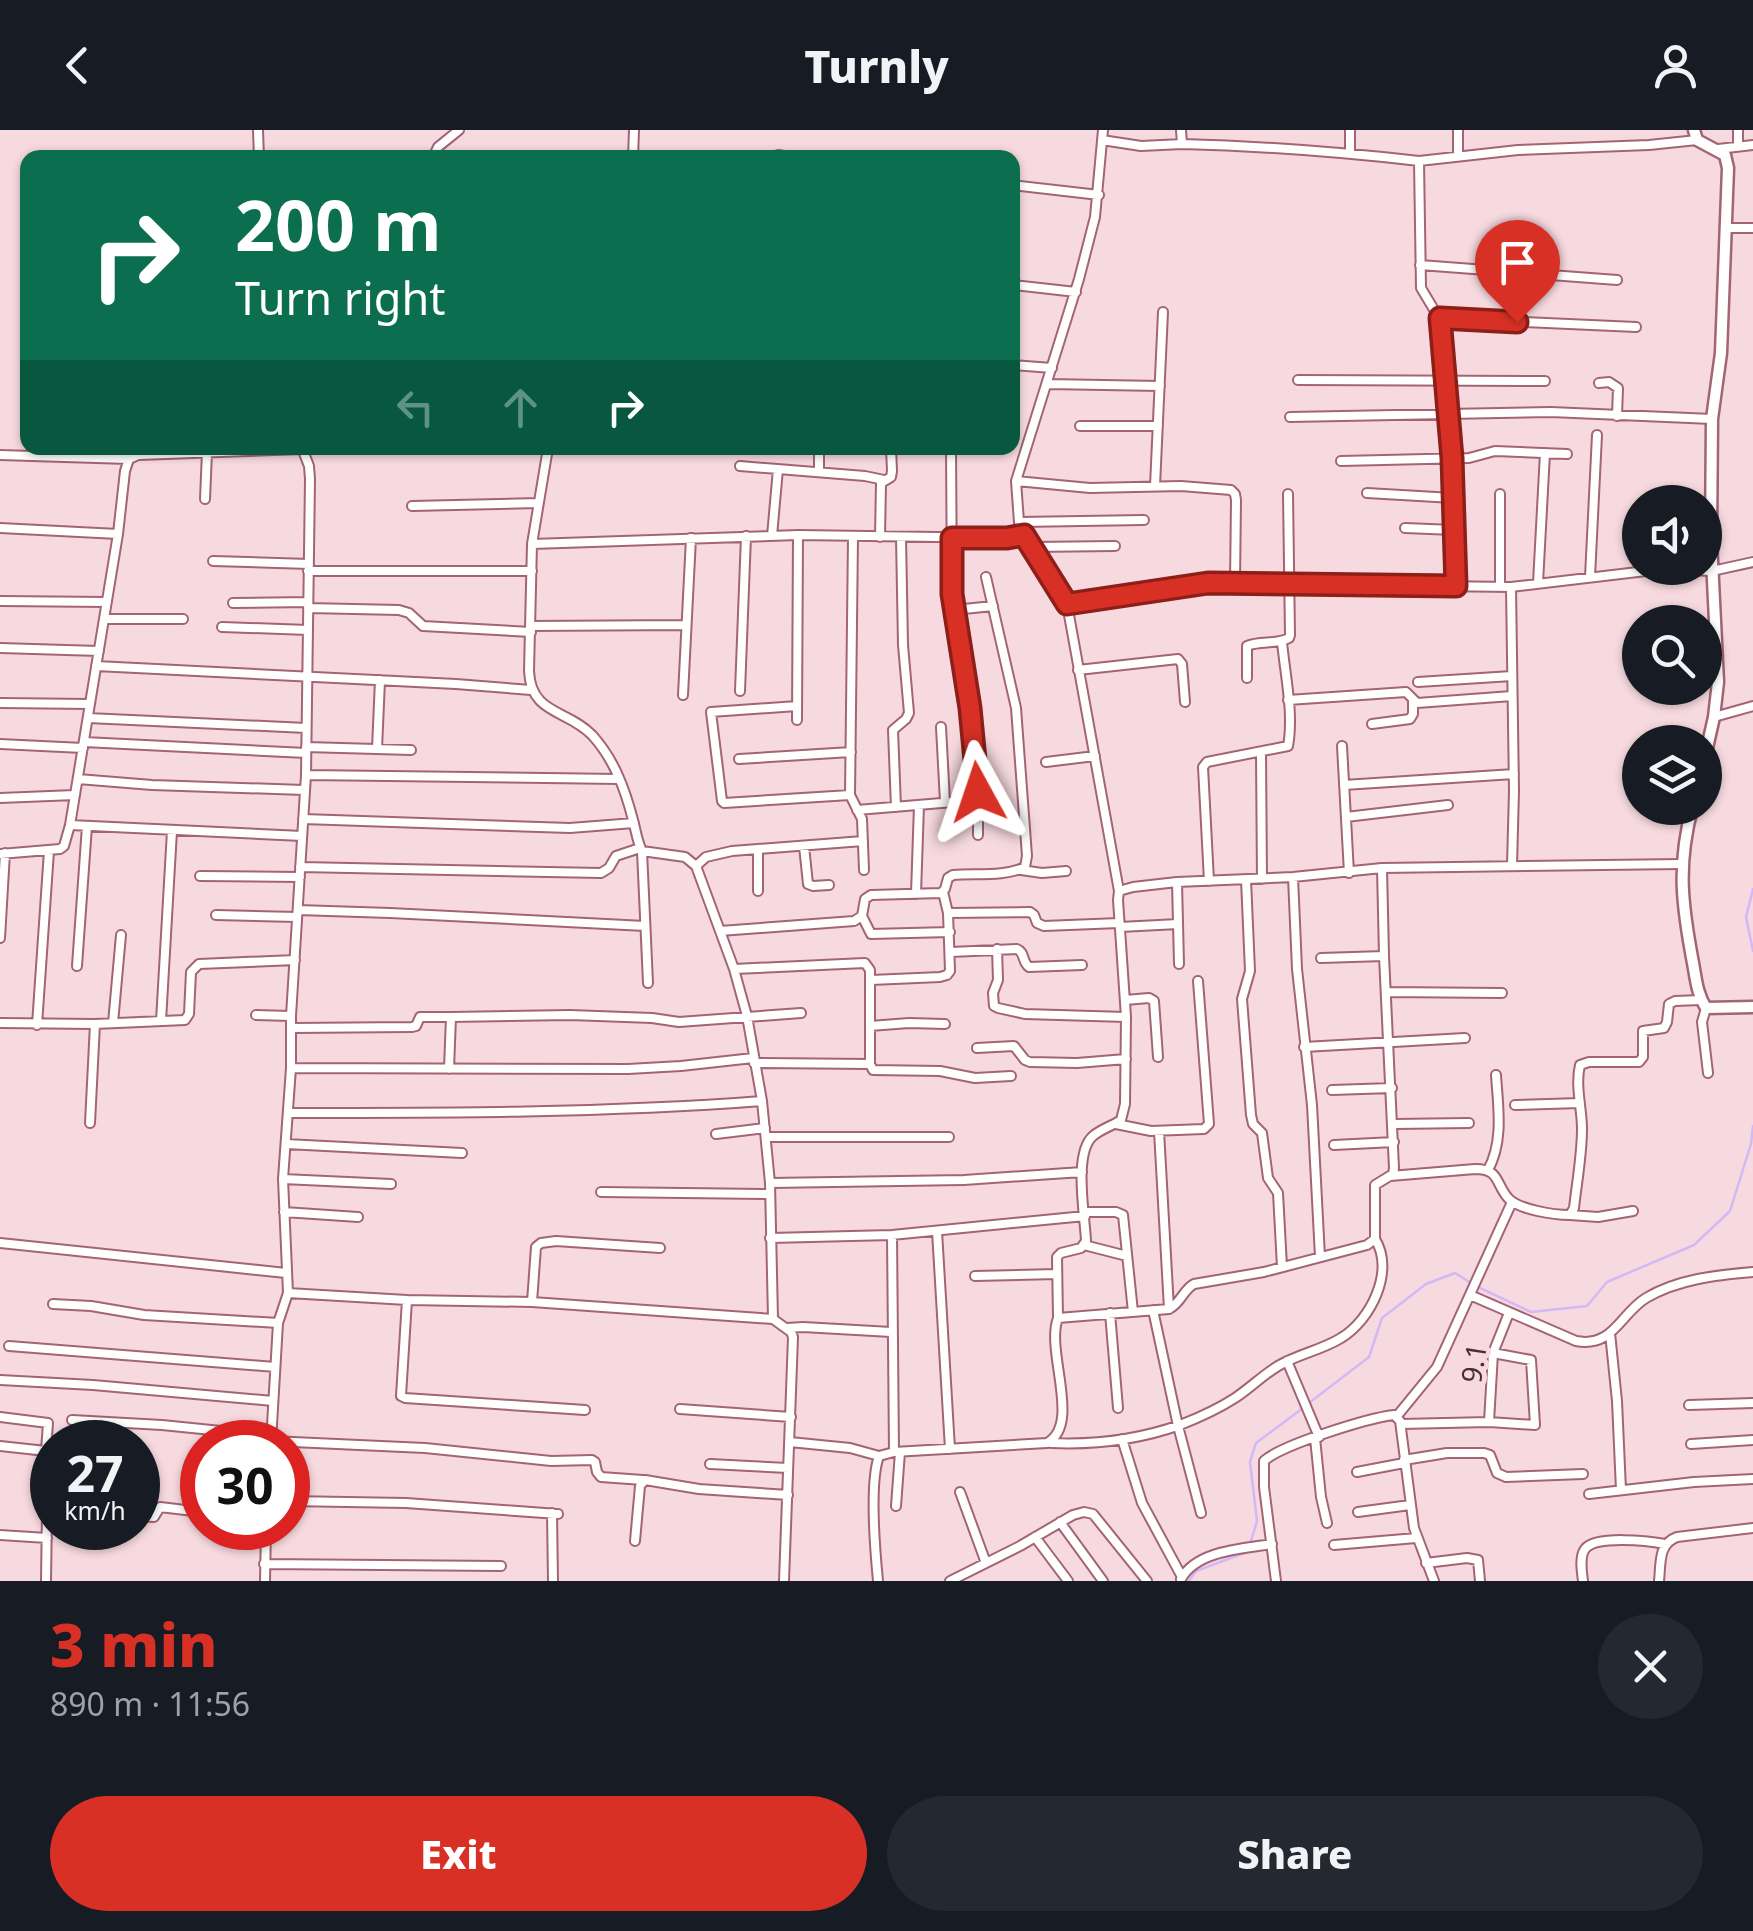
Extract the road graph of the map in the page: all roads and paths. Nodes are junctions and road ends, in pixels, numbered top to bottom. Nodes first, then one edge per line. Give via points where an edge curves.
1 (459, 130) edge
2 (1182, 130) edge
3 (1350, 130) edge
4 (1458, 130) edge
5 (1738, 130) edge
6 (1102, 135) edge
7 (1695, 135) edge
8 (1182, 144) junction
9 (1753, 145) edge
10 (1738, 146) junction
11 (1716, 149) junction
12 (437, 150) edge
13 (1350, 153) junction
14 (1458, 156) junction
15 (1419, 161) junction
16 (1020, 186) edge
17 (1098, 195) junction
18 (1727, 228) junction
19 (1753, 228) edge
20 (1420, 265) junction
21 (1618, 280) dead end
22 (1020, 286) edge
23 (1076, 292) junction
24 (1163, 312) dead end
25 (1440, 318) junction
26 (1636, 326) dead end
27 (1020, 366) edge
28 (1052, 368) junction
29 (1444, 379) junction
30 (1298, 380) dead end
31 (1545, 381) dead end
32 (1599, 382) dead end
33 (1047, 384) junction
34 (1160, 386) junction
35 (1447, 416) junction
36 (1617, 416) junction
37 (1290, 418) dead end
38 (1712, 419) junction
39 (1080, 426) dead end
40 (1158, 426) junction
41 (1597, 435) dead end
42 (1545, 453) junction
43 (1567, 454) dead end
44 (0, 455) edge
45 (138, 455) edge
46 (207, 455) edge
47 (305, 455) edge
48 (547, 455) edge
49 (819, 455) edge
50 (891, 455) edge
51 (951, 455) edge
52 (1452, 458) junction
53 (129, 459) junction
54 (1341, 461) dead end
55 (740, 466) dead end
56 (778, 469) junction
57 (819, 472) junction
58 (884, 480) junction
59 (1016, 481) junction
60 (1712, 485) edge
61 (1154, 486) junction
62 (1367, 493) dead end
63 (1288, 494) dead end
64 (1500, 494) dead end
65 (1453, 498) junction
66 (204, 499) dead end
67 (538, 503) junction
68 (412, 506) dead end
69 (1144, 520) dead end
70 (1019, 522) junction
71 (0, 528) edge
72 (1405, 528) dead end
73 (1454, 530) junction
74 (118, 534) junction
75 (798, 535) junction
76 (1024, 535) junction
77 (746, 536) junction
78 (772, 536) junction
79 (853, 537) junction
80 (880, 537) junction
81 (901, 537) junction
82 (691, 538) junction
83 (952, 538) junction
84 (532, 544) junction
85 (1115, 546) dead end
86 (1032, 547) junction
87 (214, 561) dead end
88 (1753, 562) edge
89 (308, 568) junction
90 (1722, 569) edge
91 (532, 571) junction
92 (1622, 573) edge
93 (986, 577) dead end
94 (1590, 577) junction
95 (1235, 583) junction
96 (1538, 583) junction
97 (1288, 584) junction
98 (1713, 585) edge
99 (1456, 586) junction
100 (1506, 587) junction
101 (0, 601) edge
102 (107, 602) junction
103 (233, 603) dead end
104 (1067, 604) junction
105 (308, 605) junction
106 (993, 606) junction
107 (954, 610) junction
108 (104, 619) junction
109 (183, 619) dead end
110 (686, 625) junction
111 (222, 627) dead end
112 (530, 629) junction
113 (308, 630) junction
114 (1282, 642) junction
115 (0, 648) edge
116 (99, 651) junction
117 (96, 666) junction
118 (1078, 670) junction
119 (1512, 676) junction
120 (307, 677) junction
121 (1246, 678) dead end
122 (380, 680) junction
123 (1418, 682) dead end
124 (531, 690) junction
125 (740, 691) dead end
126 (683, 695) dead end
127 (1512, 696) junction
128 (1288, 700) junction
129 (1413, 700) junction
130 (1185, 702) dead end
131 (0, 703) edge
132 (90, 704) junction
133 (797, 706) junction
134 (1753, 706) edge
135 (1714, 717) junction
136 (88, 718) junction
137 (797, 720) dead end
138 (1372, 724) dead end
139 (1712, 725) edge
140 (941, 726) dead end
141 (306, 728) junction
142 (0, 744) edge
143 (83, 745) junction
144 (1342, 746) dead end
145 (377, 749) junction
146 (306, 750) junction
147 (411, 750) dead end
148 (852, 752) junction
149 (1261, 753) junction
150 (1096, 756) junction
151 (738, 758) dead end
152 (1046, 762) dead end
153 (1514, 774) junction
154 (306, 775) junction
155 (78, 779) junction
156 (619, 779) junction
157 (1344, 785) junction
158 (304, 790) junction
159 (76, 794) junction
160 (850, 795) junction
161 (0, 798) edge
162 (978, 800) junction
163 (946, 802) junction
164 (919, 805) junction
165 (1448, 805) dead end
166 (896, 807) junction
167 (856, 810) junction
168 (1346, 817) junction
169 (303, 819) junction
170 (634, 823) junction
171 (70, 825) junction
172 (1688, 825) edge
173 (87, 826) junction
174 (172, 831) junction
175 (978, 835) dead end
176 (302, 836) junction
177 (864, 842) junction
178 (804, 846) junction
179 (641, 849) junction
180 (758, 849) junction
181 (48, 851) junction
182 (2, 854) edge
183 (1512, 864) junction
184 (1682, 864) junction
185 (300, 866) junction
186 (696, 866) junction
187 (1382, 868) junction
188 (864, 870) dead end
189 (1020, 870) junction
190 (1066, 871) dead end
191 (1349, 872) junction
192 (200, 876) dead end
193 (300, 877) junction
194 (1292, 877) junction
195 (1262, 879) junction
196 (1246, 880) junction
197 (1209, 881) junction
198 (1177, 882) junction
199 (829, 886) dead end
200 (1119, 890) junction
201 (758, 891) dead end
202 (943, 892) junction
203 (916, 894) junction
204 (948, 913) junction
205 (297, 914) junction
206 (216, 915) dead end
207 (862, 916) junction
208 (1178, 924) junction
209 (1119, 925) junction
210 (645, 926) junction
211 (720, 931) junction
212 (950, 932) junction
213 (121, 935) dead end
214 (0, 938) edge
215 (997, 949) junction
216 (951, 952) junction
217 (1384, 956) junction
218 (1321, 958) dead end
219 (295, 960) junction
220 (1178, 964) dead end
221 (1082, 965) dead end
222 (78, 966) dead end
223 (734, 968) junction
224 (870, 980) junction
225 (1198, 981) dead end
226 (648, 983) dead end
227 (1386, 992) junction
228 (1502, 992) dead end
229 (1125, 1000) junction
230 (1703, 1004) junction
231 (1753, 1007) edge
232 (801, 1013) dead end
233 (256, 1016) dead end
234 (291, 1016) junction
235 (747, 1016) junction
236 (451, 1017) junction
237 (1126, 1017) junction
238 (161, 1021) junction
239 (0, 1023) edge
240 (113, 1023) junction
241 (95, 1024) junction
242 (946, 1024) dead end
243 (37, 1025) junction
244 (870, 1026) junction
245 (292, 1028) junction
246 (1465, 1038) dead end
247 (1389, 1041) junction
248 (1304, 1047) junction
249 (977, 1048) dead end
250 (1158, 1058) dead end
251 (1126, 1059) junction
252 (754, 1061) junction
253 (870, 1064) junction
254 (291, 1068) junction
255 (449, 1069) junction
256 (1708, 1073) dead end
257 (1496, 1074) dead end
258 (1012, 1076) dead end
259 (1392, 1088) junction
260 (1332, 1090) dead end
261 (762, 1101) junction
262 (1580, 1103) junction
263 (1515, 1105) dead end
264 (288, 1113) junction
265 (90, 1123) dead end
266 (1468, 1123) dead end
267 (1116, 1124) junction
268 (1394, 1124) junction
269 (1159, 1131) junction
270 (765, 1132) junction
271 (716, 1134) dead end
272 (949, 1136) dead end
273 (1394, 1142) junction
274 (286, 1144) junction
275 (1334, 1145) dead end
276 (462, 1153) dead end
277 (1488, 1170) junction
278 (1082, 1172) junction
279 (1390, 1176) junction
280 (282, 1179) junction
281 (391, 1184) dead end
282 (770, 1184) junction
283 (601, 1192) dead end
284 (770, 1194) junction
285 (1512, 1202) junction
286 (1632, 1210) dead end
287 (284, 1212) junction
288 (1084, 1214) junction
289 (1570, 1215) junction
290 (358, 1217) dead end
291 (937, 1231) junction
292 (892, 1235) junction
293 (770, 1238) junction
294 (1375, 1239) junction
295 (0, 1243) edge
296 (1084, 1245) junction
297 (660, 1248) dead end
298 (1127, 1256) junction
299 (1320, 1257) junction
300 (1282, 1266) junction
301 (1753, 1272) edge
302 (286, 1274) junction
303 (1057, 1274) junction
304 (975, 1276) dead end
305 (288, 1293) junction
306 (1470, 1294) junction
307 (407, 1300) junction
308 (532, 1302) junction
309 (53, 1304) dead end
310 (1169, 1308) junction
311 (1153, 1310) junction
312 (1132, 1312) junction
313 (1110, 1313) junction
314 (1509, 1313) junction
315 (1058, 1318) junction
316 (773, 1319) junction
317 (278, 1324) junction
318 (787, 1328) junction
319 (891, 1332) junction
320 (1610, 1333) junction
321 (9, 1346) dead end
322 (1493, 1353) junction
323 (1288, 1361) junction
324 (276, 1366) junction
325 (0, 1380) edge
326 (273, 1401) junction
327 (1753, 1403) edge
328 (1689, 1406) dead end
329 (1118, 1408) dead end
330 (680, 1409) dead end
331 (585, 1410) dead end
332 (0, 1417) edge
333 (791, 1417) junction
334 (30, 1420) edge
335 (272, 1420) edge
336 (1399, 1420) junction
337 (1490, 1422) junction
338 (1178, 1426) junction
339 (1317, 1438) junction
340 (1122, 1440) junction
341 (1753, 1440) edge
342 (310, 1442) edge
343 (790, 1442) junction
344 (1047, 1442) junction
345 (1691, 1444) dead end
346 (0, 1446) edge
347 (30, 1449) edge
348 (950, 1449) junction
349 (897, 1452) junction
350 (880, 1456) junction
351 (1404, 1461) junction
352 (710, 1464) dead end
353 (788, 1468) junction
354 (1357, 1472) dead end
355 (1584, 1474) dead end
356 (1753, 1479) edge
357 (643, 1480) junction
358 (1621, 1490) junction
359 (960, 1492) dead end
360 (1589, 1494) dead end
361 (788, 1495) junction
362 (310, 1501) edge
363 (1410, 1504) junction
364 (896, 1506) dead end
365 (1358, 1512) dead end
366 (1201, 1513) dead end
367 (1060, 1522) junction
368 (1326, 1524) dead end
369 (1753, 1528) edge
370 (0, 1535) edge
371 (30, 1537) edge
372 (1035, 1537) junction
373 (1416, 1538) junction
374 (635, 1541) dead end
375 (1272, 1544) junction
376 (1665, 1544) junction
377 (1334, 1545) dead end
378 (47, 1550) edge
379 (265, 1550) edge
380 (986, 1563) junction
381 (1426, 1563) junction
382 (264, 1564) junction
383 (501, 1566) dead end
384 (1181, 1579) edge
385 (46, 1581) edge
386 (264, 1581) edge
387 (553, 1581) edge
388 (784, 1581) edge
389 (878, 1581) edge
390 (950, 1581) edge
391 (1068, 1581) edge
392 (1103, 1581) edge
393 (1147, 1581) edge
394 (1276, 1581) edge
395 (1434, 1581) edge
396 (1480, 1581) edge
397 (1583, 1581) edge
398 (1659, 1581) edge

1 - 12 street
2 - 8 street
3 - 13 street
4 - 14 street
5 - 10 street
6 - 8 street via 1142,146
6 - 17 street
7 - 11 main road
7 - 14 street via 1649,145
8 - 13 street
9 - 10 street
10 - 11 street
11 - 18 main road via 1728,161
13 - 15 street
14 - 15 street
15 - 20 street
16 - 17 street
17 - 23 street
18 - 19 street
18 - 38 main road
20 - 21 street
20 - 25 street via 1421,288
22 - 23 street
23 - 28 street
24 - 34 street
25 - 26 street
25 - 29 street
27 - 28 street
28 - 33 street
29 - 30 street
29 - 31 street
29 - 35 street
32 - 36 street via 1618,388
33 - 34 street
33 - 59 street
34 - 40 street
35 - 36 street
35 - 37 street
35 - 52 street
36 - 38 street
38 - 60 main road
39 - 40 street
40 - 61 street
41 - 94 street
42 - 43 street
42 - 52 street
42 - 96 street
44 - 53 street
45 - 53 street
46 - 66 street
47 - 89 street
48 - 67 street
49 - 57 street
50 - 58 street via 891,477
51 - 83 street
52 - 54 street
52 - 65 street
53 - 74 street
55 - 56 street
56 - 57 street
56 - 78 street
57 - 58 street
58 - 80 street
59 - 61 street
59 - 70 street
61 - 95 street via 1234,491
62 - 65 street
63 - 97 street
64 - 100 street
65 - 73 street
67 - 68 street
67 - 84 street
69 - 70 street
70 - 76 street
71 - 74 street
72 - 73 street
73 - 99 street
74 - 102 street
75 - 78 street
75 - 79 street
75 - 133 street
76 - 83 street
76 - 86 street
77 - 78 street
77 - 82 street
77 - 125 street
79 - 80 street
79 - 148 street
80 - 81 street
81 - 83 street
81 - 166 street via 908,712 893,730
82 - 84 street
82 - 110 street
83 - 107 street
84 - 91 street
85 - 86 street
86 - 104 street
87 - 89 street
88 - 90 street
89 - 91 street
89 - 105 street
91 - 112 street
92 - 94 street
93 - 106 street
94 - 96 street
95 - 97 street
95 - 104 street
96 - 100 street
97 - 99 street
97 - 114 street via 1290,634
98 - 135 main road
99 - 100 street
100 - 119 street
101 - 102 street
102 - 108 street
103 - 105 street
104 - 118 street
105 - 112 street via 405,611 423,626
105 - 113 street
106 - 107 street
106 - 189 street via 1018,726 1027,856
107 - 162 street
108 - 109 street
108 - 116 street
110 - 112 street
110 - 126 street
111 - 113 street
112 - 124 street
113 - 120 street
114 - 121 street via 1248,646
114 - 128 street
115 - 116 street
116 - 117 street
117 - 120 street
117 - 132 street
118 - 130 street via 1178,659
118 - 150 street
119 - 123 street
119 - 127 street
120 - 122 street
120 - 141 street
122 - 124 street
122 - 145 street
124 - 156 street via 589,732
127 - 129 street
127 - 153 street
128 - 129 street via 1406,692
128 - 149 street via 1289,743
129 - 138 street via 1410,719
131 - 132 street
132 - 136 street
133 - 137 street
133 - 160 street via 711,712 722,801
134 - 135 street
135 - 139 main road
136 - 141 street
136 - 143 street
140 - 163 street
141 - 146 street
142 - 143 street
143 - 146 street
143 - 155 street
144 - 157 street
145 - 146 street
145 - 147 street
146 - 154 street
148 - 151 street
148 - 160 street
149 - 195 street
149 - 197 street via 1203,767
150 - 152 street
150 - 200 street
153 - 157 street
153 - 183 street
154 - 156 street
154 - 158 street
155 - 158 street
155 - 159 street
156 - 170 street
157 - 168 street
158 - 169 street
159 - 161 street
159 - 171 street
160 - 167 street
162 - 163 street
162 - 175 street
163 - 164 street
164 - 166 street
164 - 203 street
165 - 168 street
166 - 167 street
167 - 177 street
168 - 191 street
169 - 170 street via 570,828
169 - 176 street
170 - 179 street
171 - 173 street
171 - 181 street via 64,846
172 - 184 main road
173 - 174 street
173 - 222 street
174 - 176 street
174 - 238 street
176 - 185 street
177 - 178 street
177 - 188 street
178 - 180 street
178 - 199 street via 808,884
179 - 185 street via 616,856 601,873
179 - 186 street via 685,857
179 - 210 street
180 - 186 street via 706,856
180 - 201 street
181 - 182 street
181 - 243 street
182 - 214 street
183 - 184 street
183 - 187 street
184 - 230 main road via 1683,907
185 - 193 street
186 - 211 street
187 - 191 street
187 - 217 street
189 - 190 street
189 - 202 street via 953,875
191 - 194 street
192 - 193 street
193 - 205 street
194 - 195 street
194 - 248 street
195 - 196 street
196 - 197 street
196 - 300 street via 1250,965 1242,999 1251,1115 1278,1192
197 - 198 street
198 - 200 street
198 - 208 street
200 - 209 street
202 - 203 street
202 - 204 street
203 - 207 street via 868,896
204 - 209 street via 1030,912 1044,926
204 - 212 street
205 - 206 street
205 - 210 street via 390,912
205 - 219 street
207 - 211 street
207 - 212 street via 876,935
208 - 209 street
208 - 220 street
209 - 229 street
210 - 226 street
211 - 223 street
212 - 216 street
213 - 240 street
215 - 216 street
215 - 221 street via 1020,950 1030,967
215 - 237 street via 994,1006
216 - 224 street via 947,975
217 - 218 street
217 - 227 street
219 - 234 street
219 - 238 street via 199,964 190,978 188,1017
223 - 224 street via 862,962
223 - 235 street
224 - 244 street
225 - 269 street via 1209,1124
227 - 228 street
227 - 247 street
229 - 237 street
229 - 250 street via 1154,1001
230 - 231 main road
230 - 256 street
230 - 262 street via 1669,1004 1664,1028 1644,1031 1639,1062 1582,1063
232 - 235 street
233 - 234 street
234 - 245 street
235 - 236 street via 679,1022
235 - 252 street
236 - 245 street via 420,1017 412,1028
236 - 255 street
237 - 251 street
238 - 240 street
239 - 243 street
240 - 241 street
241 - 243 street
241 - 265 street
242 - 244 street
244 - 253 street
245 - 254 street
246 - 247 street
247 - 248 street
247 - 259 street
248 - 299 street
249 - 251 street via 1014,1046 1030,1062
251 - 267 street via 1125,1104
252 - 253 street
252 - 255 street
252 - 261 street
253 - 258 street via 876,1071
254 - 255 street
254 - 264 street
257 - 277 street via 1498,1146
259 - 260 street
259 - 268 street
261 - 264 street via 514,1113
261 - 270 street
262 - 263 street
262 - 289 street via 1581,1159
264 - 274 street
266 - 268 street
267 - 269 street
267 - 278 street via 1091,1138
268 - 273 street
269 - 310 street
270 - 271 street
270 - 272 street
270 - 282 street
273 - 275 street
273 - 279 street
274 - 276 street
274 - 280 street
277 - 279 street
277 - 285 street
278 - 282 street
278 - 288 street
279 - 294 street via 1374,1189
280 - 281 street
280 - 287 street
282 - 284 street
283 - 284 street
284 - 293 street
285 - 289 street
285 - 306 street
286 - 289 street
287 - 290 street
287 - 302 street
288 - 291 street
288 - 296 street
288 - 298 street via 1123,1215
291 - 292 street
291 - 348 street
292 - 293 street
292 - 319 street
293 - 316 street
294 - 299 street
294 - 323 street via 1383,1275 1372,1304 1338,1341
295 - 302 street
296 - 298 street
296 - 303 street via 1058,1254
297 - 308 street via 541,1243
298 - 312 street
299 - 300 street
300 - 310 street via 1194,1284
301 - 320 street via 1663,1290 1640,1302
302 - 305 street
303 - 304 street
303 - 315 street
305 - 307 street
305 - 317 street
306 - 314 street
306 - 336 street via 1437,1368
307 - 308 street
307 - 331 street via 401,1396
308 - 316 street
309 - 317 street
310 - 311 street
311 - 312 street
311 - 338 street
312 - 313 street
313 - 315 street
313 - 329 street
314 - 320 street via 1576,1341
314 - 322 street, 9.1
315 - 344 street via 1063,1415
316 - 318 street
317 - 324 street
318 - 319 street
318 - 333 street via 793,1337
319 - 349 street
320 - 358 street
321 - 324 street
322 - 337 street, 9.1
322 - 337 street via 1532,1360 1535,1425
323 - 338 street
323 - 339 street
324 - 326 street
325 - 326 street
326 - 335 street
327 - 328 street
330 - 333 street
332 - 334 street
333 - 343 street
336 - 337 street
336 - 339 street via 1371,1419
336 - 351 street
338 - 340 street
338 - 366 street
339 - 368 street
339 - 375 street via 1264,1460
340 - 344 street
340 - 384 street via 1142,1503
341 - 345 street
342 - 357 street via 592,1460 601,1477
343 - 350 street
343 - 353 street
344 - 348 street
346 - 347 street
348 - 349 street
349 - 350 street
349 - 364 street
350 - 389 street
351 - 354 street
351 - 355 street via 1484,1453 1503,1476
351 - 363 street
352 - 353 street
353 - 361 street
356 - 358 street
357 - 361 street
357 - 374 street
358 - 360 street
359 - 380 street
361 - 388 street
362 - 387 street via 555,1514
363 - 365 street
363 - 373 street
367 - 372 street
367 - 392 street
367 - 393 street via 1079,1512 1093,1514
369 - 376 street
370 - 371 street
372 - 380 street
372 - 391 street
373 - 377 street
373 - 381 street
375 - 384 street via 1209,1557
375 - 394 street
376 - 397 street via 1592,1544 1582,1556
376 - 398 street
378 - 385 street
379 - 382 street
380 - 390 street
381 - 395 street
381 - 396 street via 1478,1560
382 - 383 street
382 - 386 street

